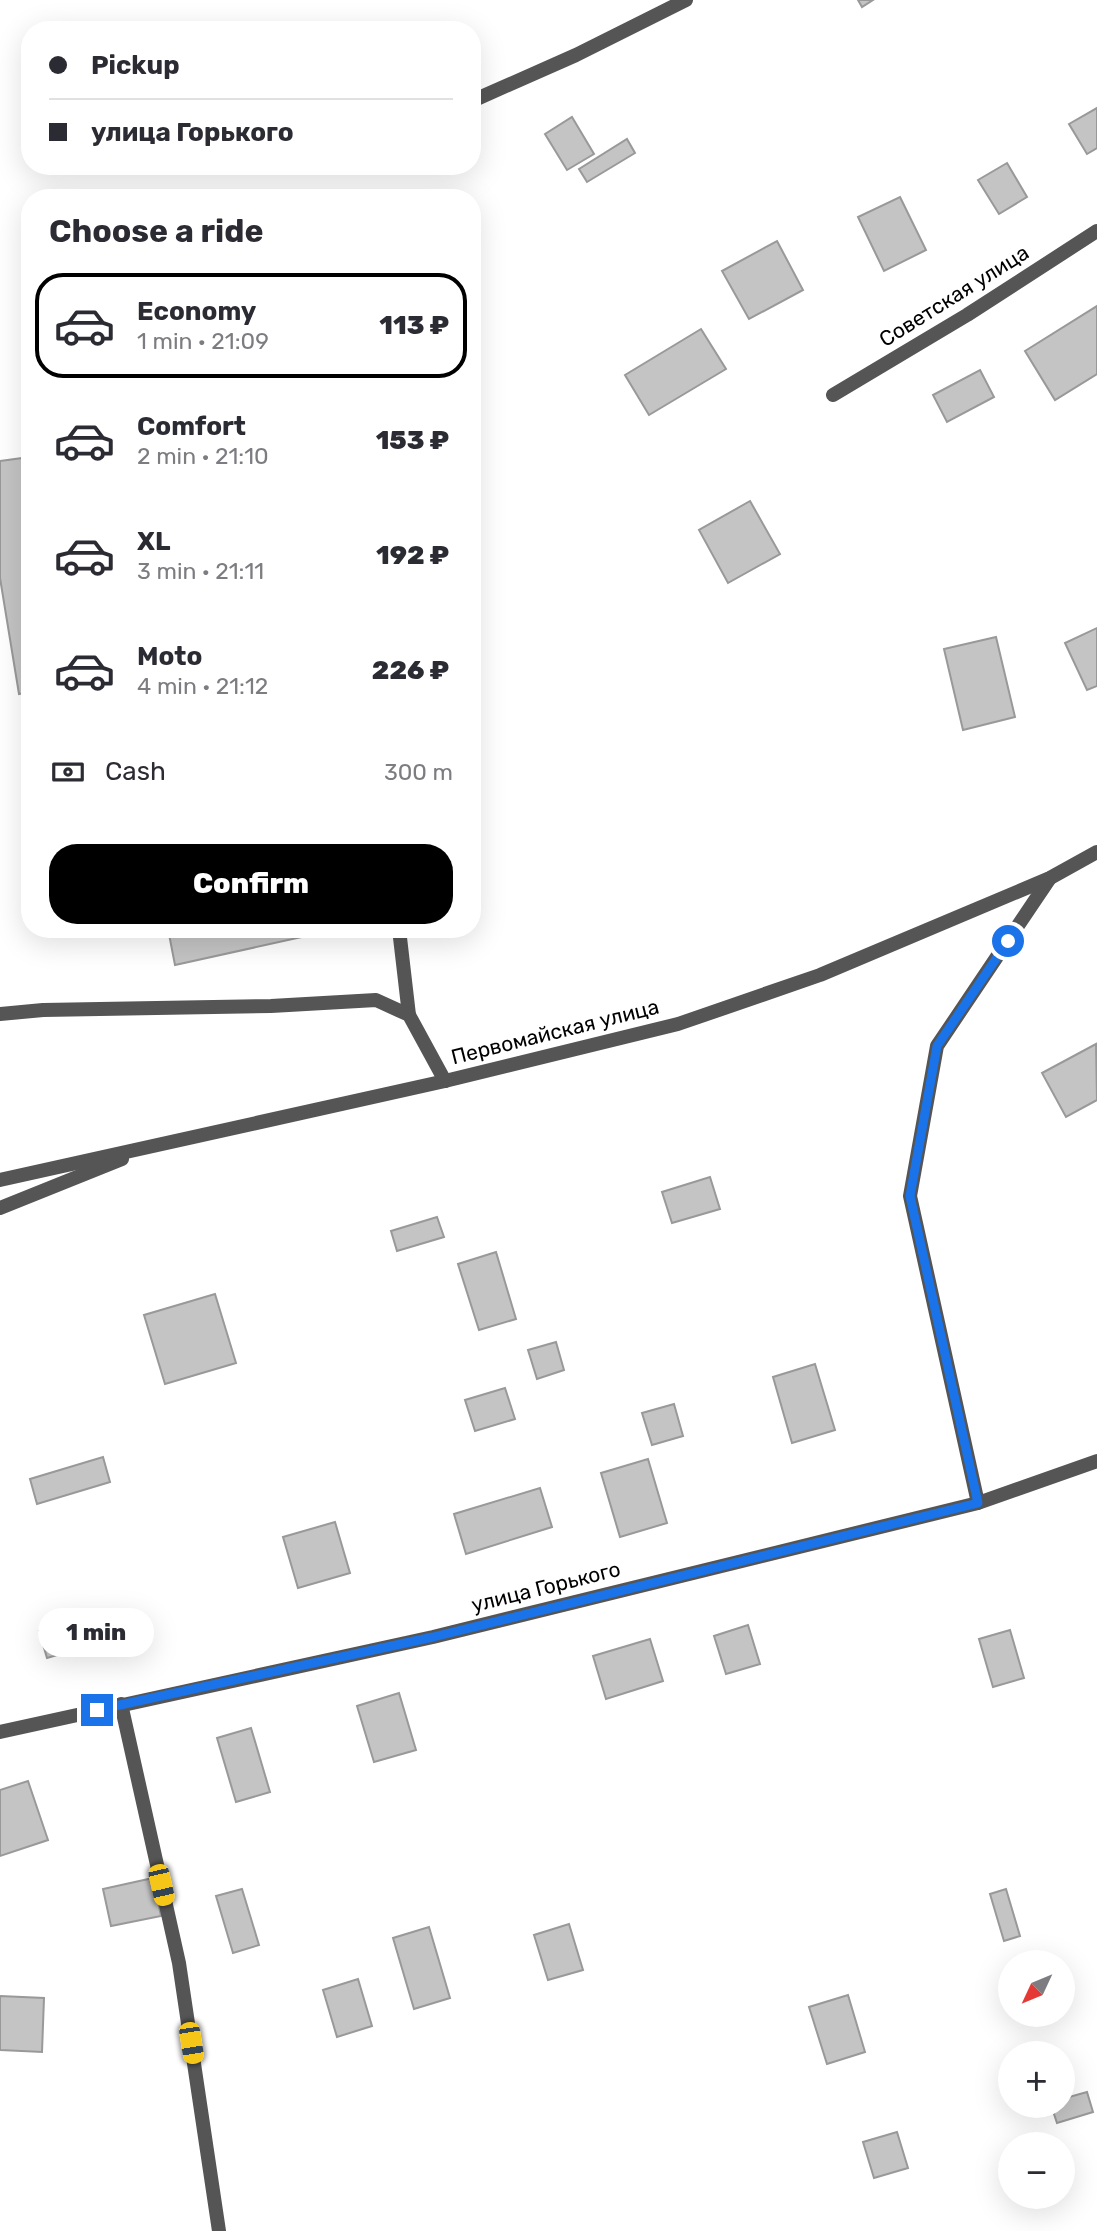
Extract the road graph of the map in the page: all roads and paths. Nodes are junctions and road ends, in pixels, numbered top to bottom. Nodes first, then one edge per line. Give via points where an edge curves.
1 (686, 0) edge
2 (481, 97) edge
3 (1097, 231) edge
4 (833, 395) dead end
5 (1097, 852) edge
6 (1051, 878) junction
7 (400, 938) edge
8 (0, 1014) edge
9 (409, 1015) junction
10 (445, 1081) junction
11 (165, 1142) junction
12 (0, 1180) edge
13 (0, 1208) edge
14 (1097, 1461) edge
15 (978, 1503) junction
16 (121, 1704) junction
17 (0, 1732) edge
18 (219, 2231) edge

1 - 2 street
3 - 4 street, Советская улица
5 - 6 street, Первомайская улица
6 - 10 street, Первомайская улица via 820,975 678,1024
6 - 15 street via 937,1046 910,1196
7 - 9 street
8 - 9 street via 376,1000
9 - 10 street
10 - 11 street, Первомайская улица
11 - 12 street, Первомайская улица
11 - 13 street
14 - 15 street, улица Горького
15 - 16 street, улица Горького via 433,1637
16 - 17 street, улица Горького
16 - 18 street via 178,1963

